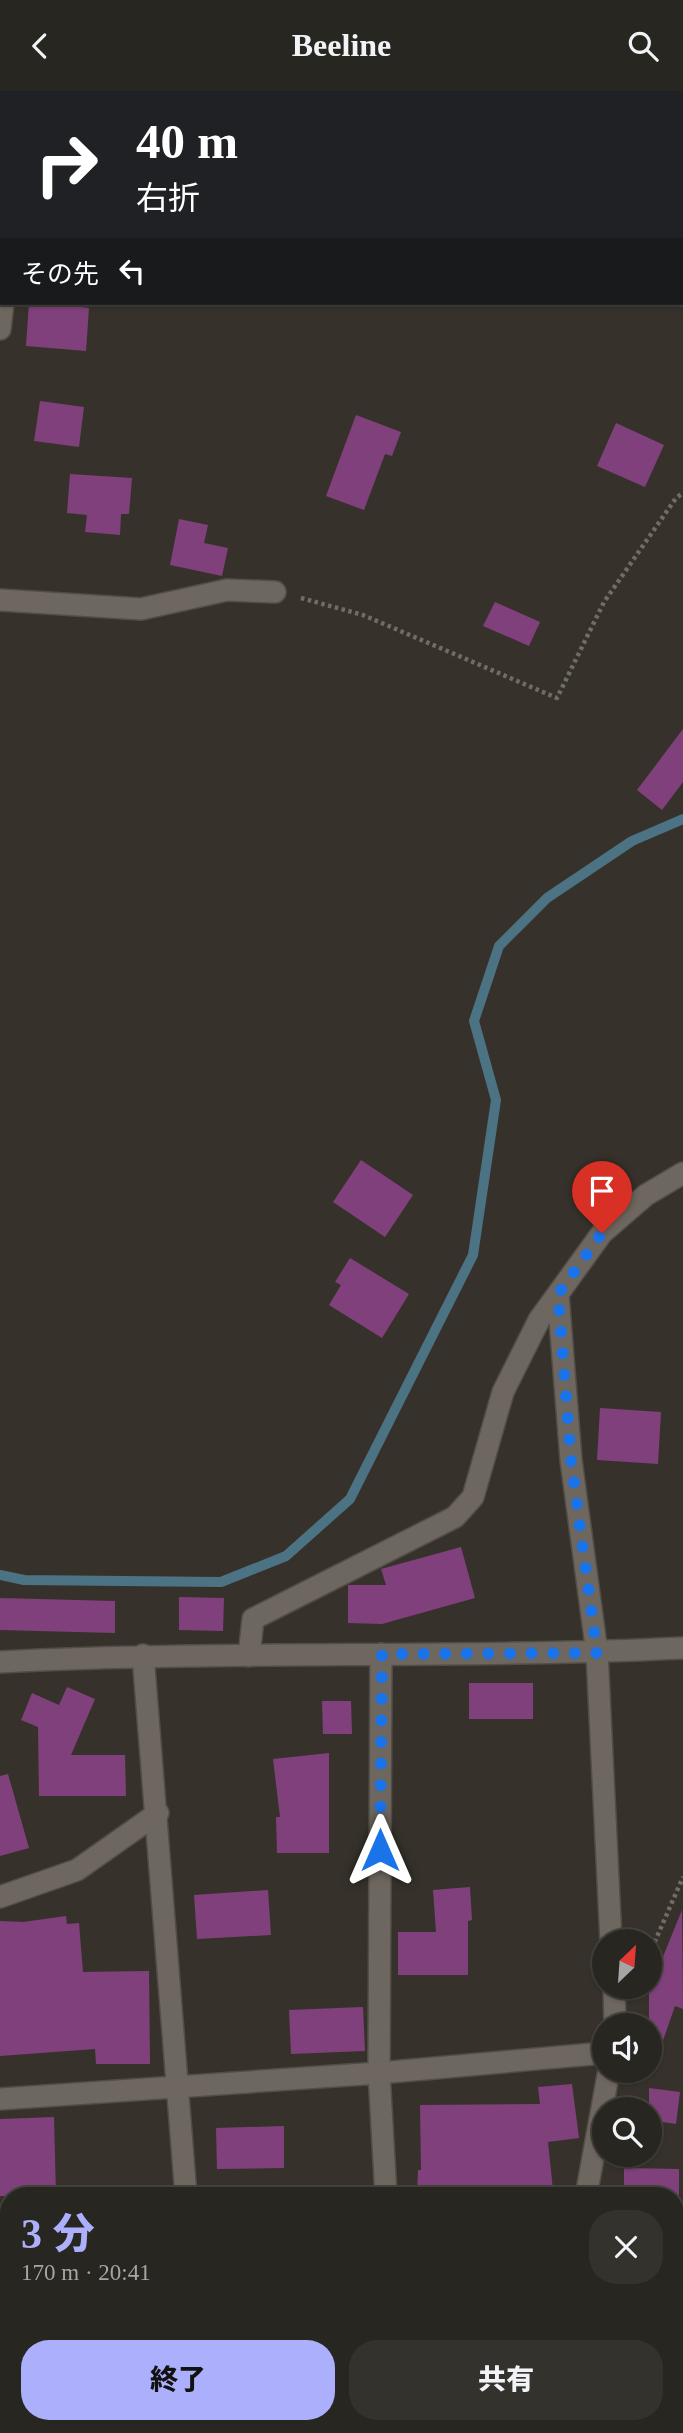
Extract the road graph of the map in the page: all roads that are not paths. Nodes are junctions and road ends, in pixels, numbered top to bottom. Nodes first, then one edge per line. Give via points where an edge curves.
1 (3, 305) edge
2 (0, 329) edge
3 (275, 591) road end
4 (0, 600) edge
5 (683, 1173) edge
6 (558, 1294) junction
7 (683, 1648) edge
8 (597, 1653) junction
9 (382, 1654) junction
10 (143, 1655) junction
11 (249, 1657) junction
12 (0, 1662) edge
13 (158, 1813) junction
14 (0, 1897) edge
15 (610, 1929) edge
16 (592, 2054) edge
17 (379, 2073) junction
18 (607, 2083) edge
19 (179, 2084) junction
20 (0, 2099) edge
21 (185, 2187) edge
22 (385, 2187) edge
23 (588, 2187) edge

1 - 2 street
3 - 4 street via 228,590 141,608
5 - 6 street via 646,1195 602,1233
6 - 8 street via 571,1460
6 - 11 street via 539,1320 503,1392 473,1497 454,1517 253,1619
7 - 8 street
8 - 9 street
8 - 15 street
9 - 11 street
9 - 17 street
10 - 11 street
10 - 12 street
10 - 13 street
13 - 14 street via 77,1870
13 - 19 street
16 - 17 street
17 - 19 street
17 - 22 street
18 - 23 street
19 - 20 street
19 - 21 street

